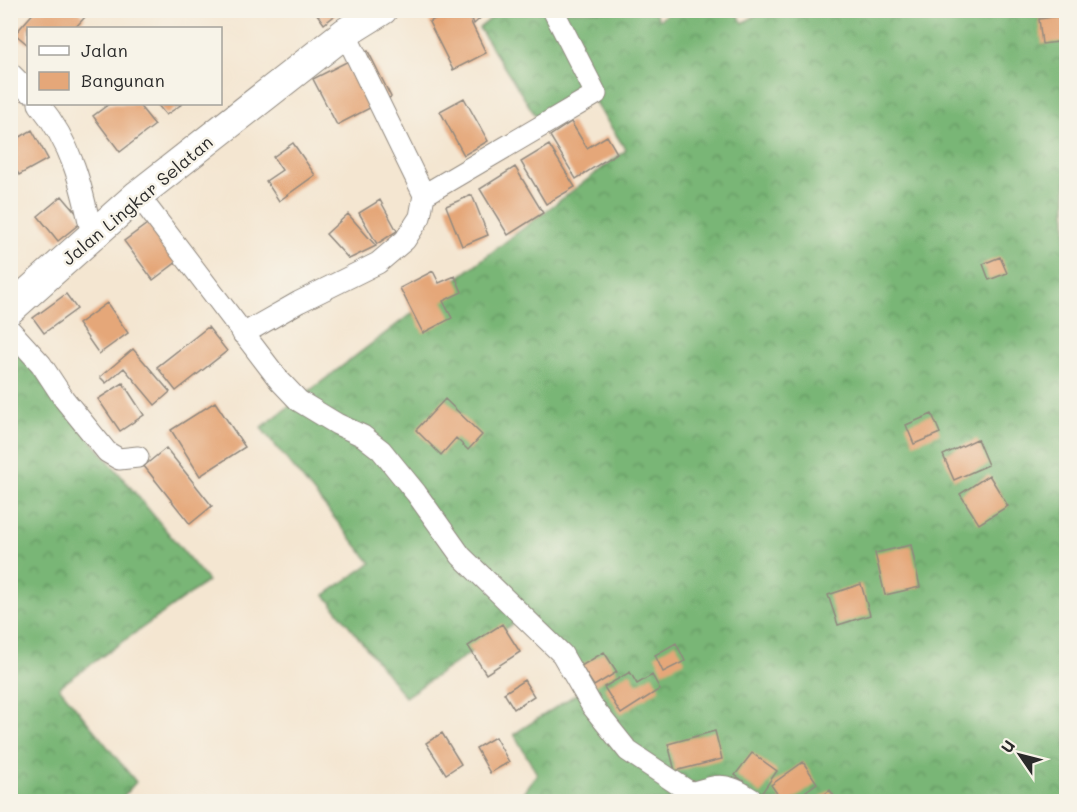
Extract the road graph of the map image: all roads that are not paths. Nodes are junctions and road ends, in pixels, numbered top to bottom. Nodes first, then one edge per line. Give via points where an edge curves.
1 (382, 10) edge
2 (553, 10) edge
3 (345, 33) junction
4 (10, 73) edge
5 (27, 90) edge
6 (40, 105) edge
7 (138, 195) junction
8 (424, 195) junction
9 (92, 236) junction
10 (10, 309) edge
11 (10, 330) edge
12 (243, 334) junction
13 (138, 457) dead end
14 (756, 801) edge

1 - 3 street, Jalan Lingkar Selatan
2 - 8 street via 596,94
3 - 7 street, Jalan Lingkar Selatan
3 - 8 street
4 - 5 street
6 - 9 street via 68,149 82,186
7 - 9 street, Jalan Lingkar Selatan
7 - 12 street
8 - 12 street via 420,217 405,240 378,262
9 - 10 street, Jalan Lingkar Selatan
11 - 13 street via 107,452 119,459
12 - 14 street via 299,401 381,450 461,556 562,654 592,706 628,751 691,793 718,784

